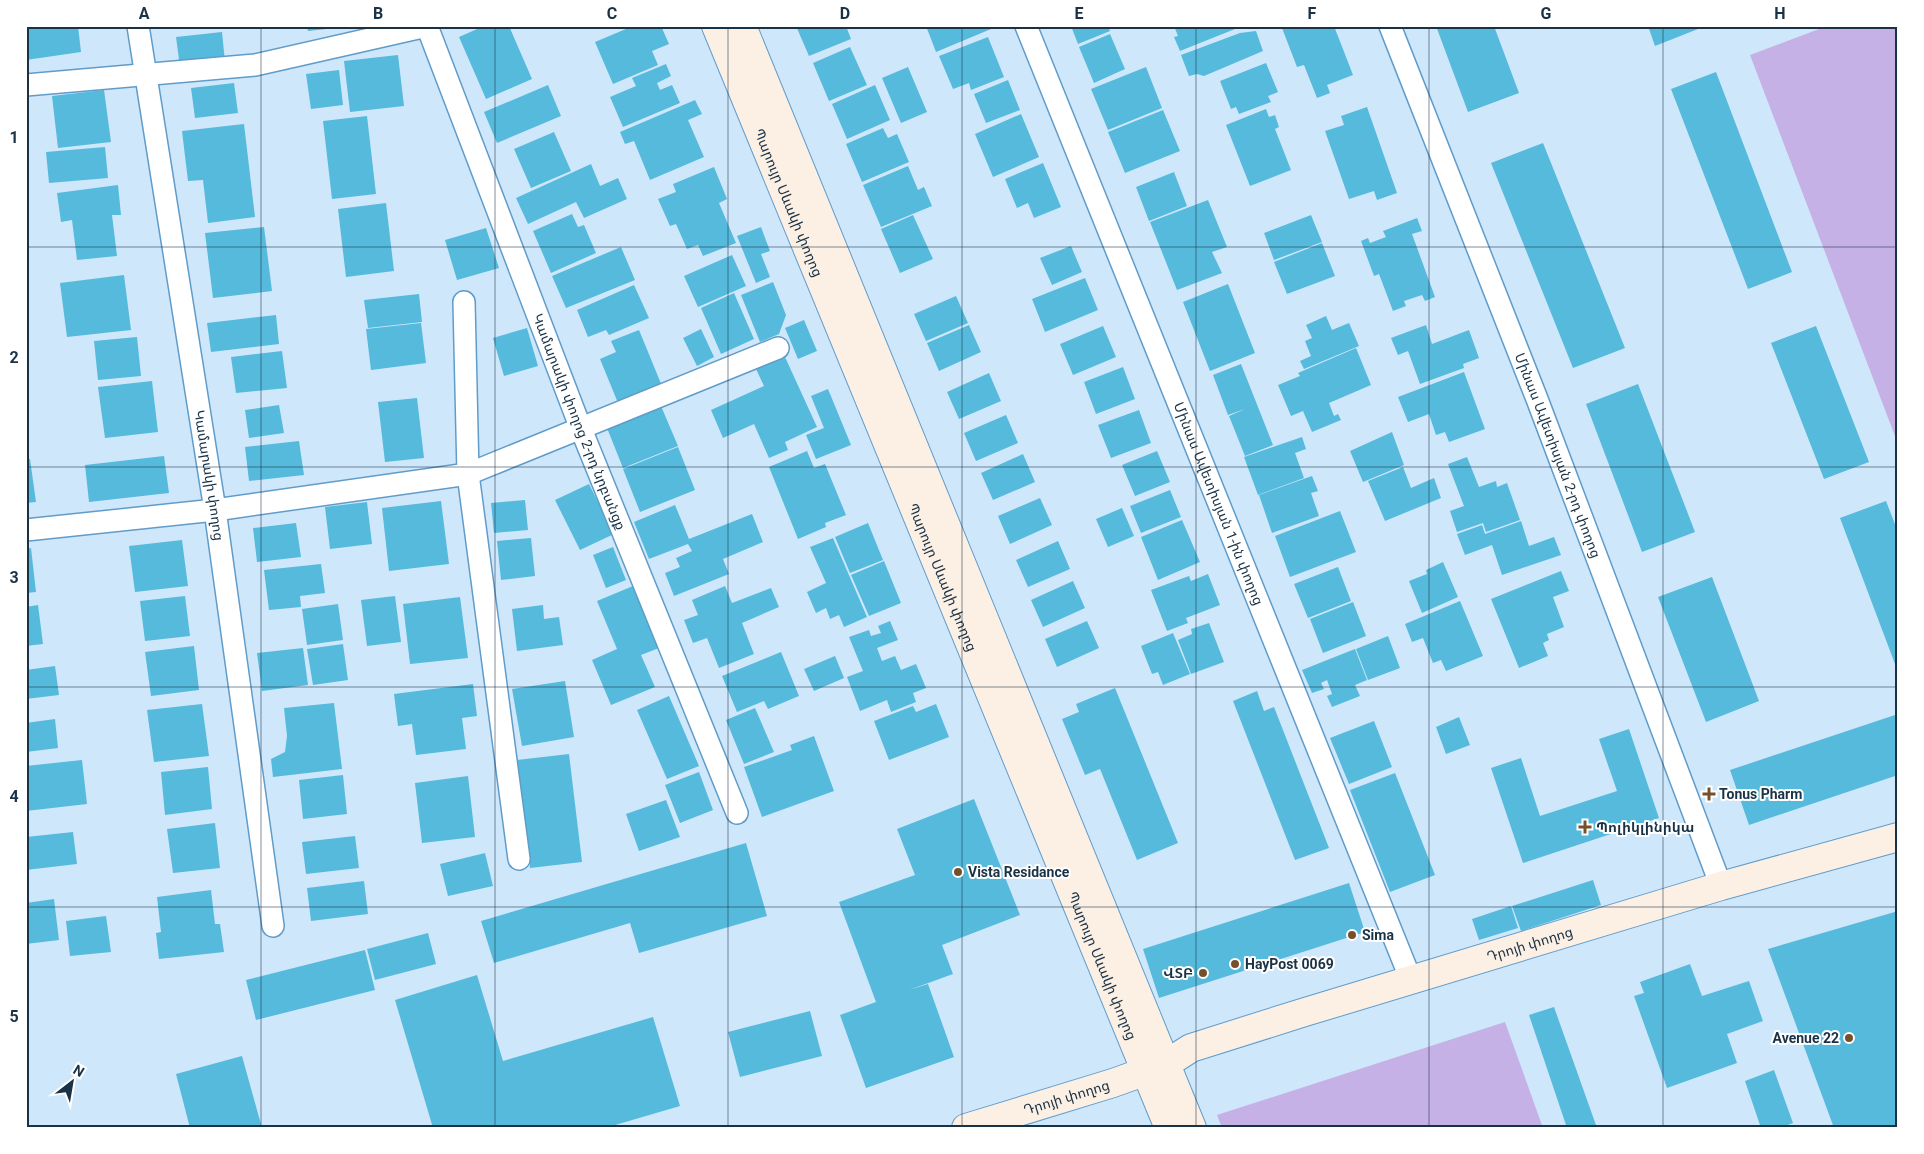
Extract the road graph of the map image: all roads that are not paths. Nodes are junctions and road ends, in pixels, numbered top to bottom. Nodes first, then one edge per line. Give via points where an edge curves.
1 (138, 26) edge
2 (427, 26) edge
3 (716, 26) edge
4 (742, 26) edge
5 (1026, 26) edge
6 (1390, 26) edge
7 (145, 74) junction
8 (26, 85) edge
9 (464, 302) dead end
10 (778, 348) dead end
11 (581, 429) junction
12 (468, 474) junction
13 (215, 510) junction
14 (26, 530) edge
15 (737, 813) dead end
16 (1898, 837) edge
17 (1898, 852) edge
18 (519, 859) dead end
19 (1721, 886) junction
20 (273, 926) dead end
21 (1411, 980) junction
22 (1156, 1068) junction
23 (966, 1128) edge
24 (1169, 1128) edge
25 (1192, 1128) edge

1 - 7 street, Կամարակի փողոց
2 - 7 street via 254,65
2 - 11 street, Կամարակի փողոց 2-րդ նրբանցք
3 - 22 street, Պարույր Սևակի փողոց
4 - 22 street, Պարույր Սևակի փողոց
5 - 21 street, Մինաս Ավետիսյան 1-ին փողոց
6 - 19 street, Մինաս Ավետիսյան 2-րդ փողոց via 1537,399
7 - 8 street
7 - 13 street, Կամարակի փողոց
9 - 12 street
10 - 11 street
11 - 12 street
11 - 15 street, Կամարակի փողոց 2-րդ նրբանցք
12 - 13 street
12 - 18 street
13 - 14 street
13 - 20 street, Կամարակի փողոց
16 - 19 street, Դրոյի փողոց
17 - 22 street, Դրոյի փողոց via 1726,897 1195,1063
19 - 21 street, Դրոյի փողոց
21 - 22 street, Դրոյի փողոց via 1190,1048
22 - 23 street, Դրոյի փողոց
22 - 24 street, Պարույր Սևակի փողոց
22 - 25 street, Պարույր Սևակի փողոց

